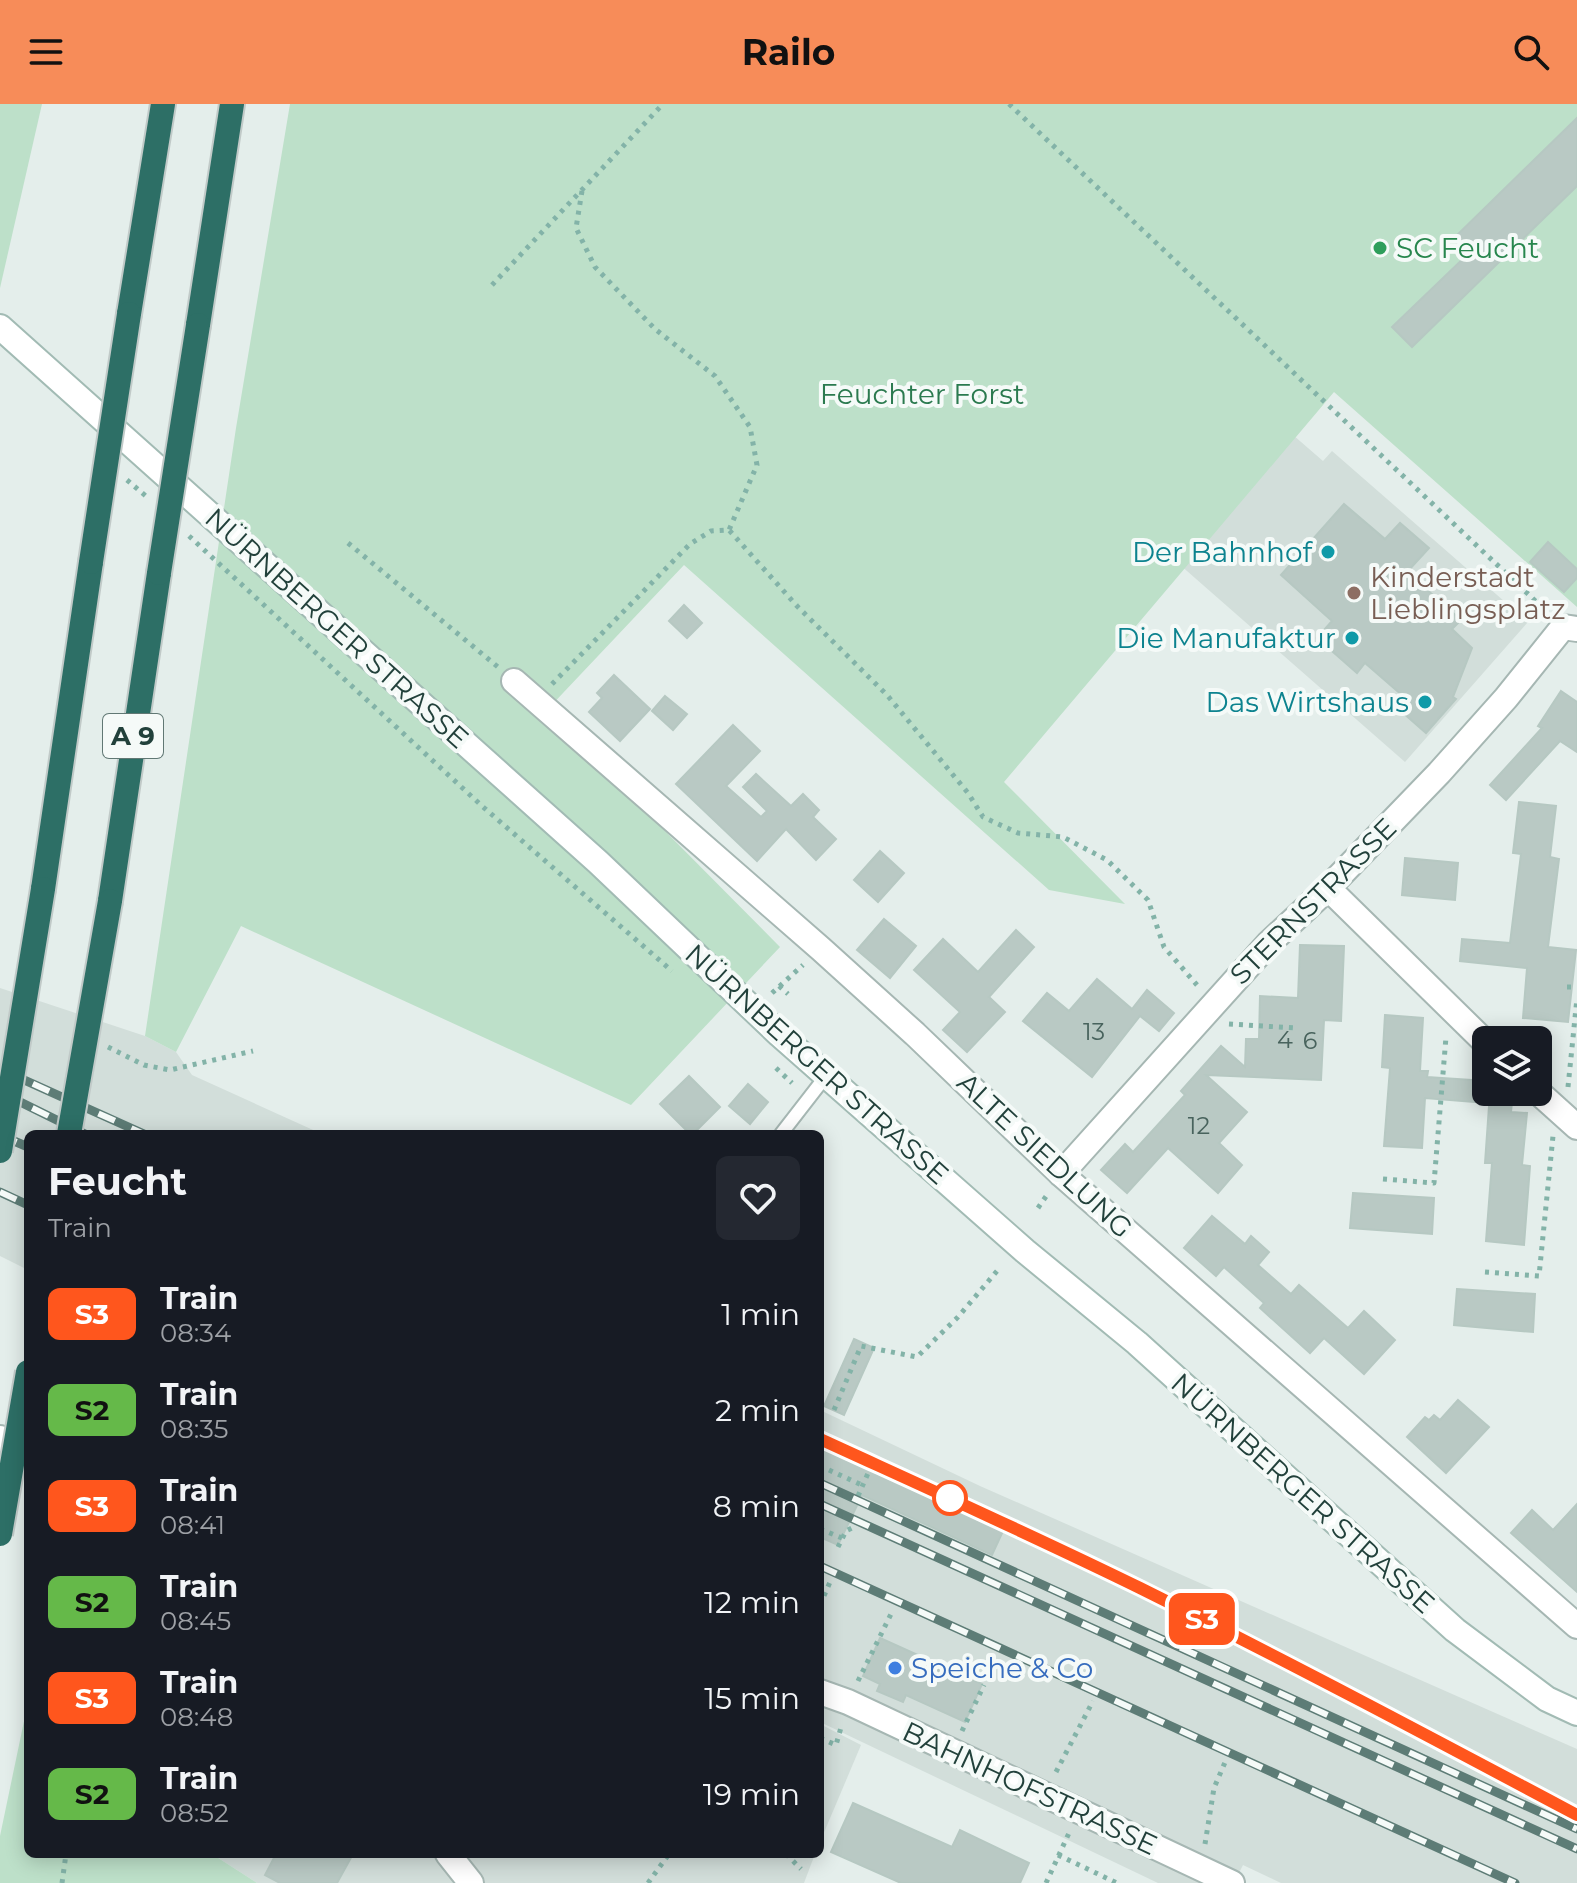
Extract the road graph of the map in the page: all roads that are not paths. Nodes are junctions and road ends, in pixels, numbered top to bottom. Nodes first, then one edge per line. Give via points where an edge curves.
1 (163, 104) edge
2 (232, 104) edge
3 (0, 327) edge
4 (1570, 628) edge
5 (514, 681) road end
6 (1328, 888) junction
7 (1472, 1030) edge
8 (826, 1076) junction
9 (1552, 1105) edge
10 (1571, 1122) edge
11 (70, 1130) edge
12 (784, 1130) edge
13 (0, 1151) edge
14 (1061, 1174) junction
15 (24, 1395) edge
16 (0, 1438) edge
17 (24, 1449) edge
18 (0, 1534) edge
19 (1577, 1626) edge
20 (829, 1691) edge
21 (1577, 1713) edge
22 (451, 1858) edge
23 (471, 1883) edge
24 (1232, 1883) edge

1 - 13 highway, A 9, bridge
2 - 11 highway, A 9, bridge via 110,901
3 - 8 street, NÜRNBERGER STRASSE via 598,862
4 - 6 street, STERNSTRASSE
5 - 14 street, ALTE SIEDLUNG via 821,949
6 - 7 street
6 - 14 street, STERNSTRASSE via 1268,944
8 - 12 lane
8 - 21 street, NÜRNBERGER STRASSE via 1137,1343 1455,1630 1547,1699
9 - 10 street
14 - 19 street, ALTE SIEDLUNG
15 - 18 highway, bridge
16 - 17 street
20 - 24 street, BAHNHOFSTRASSE
22 - 23 street

